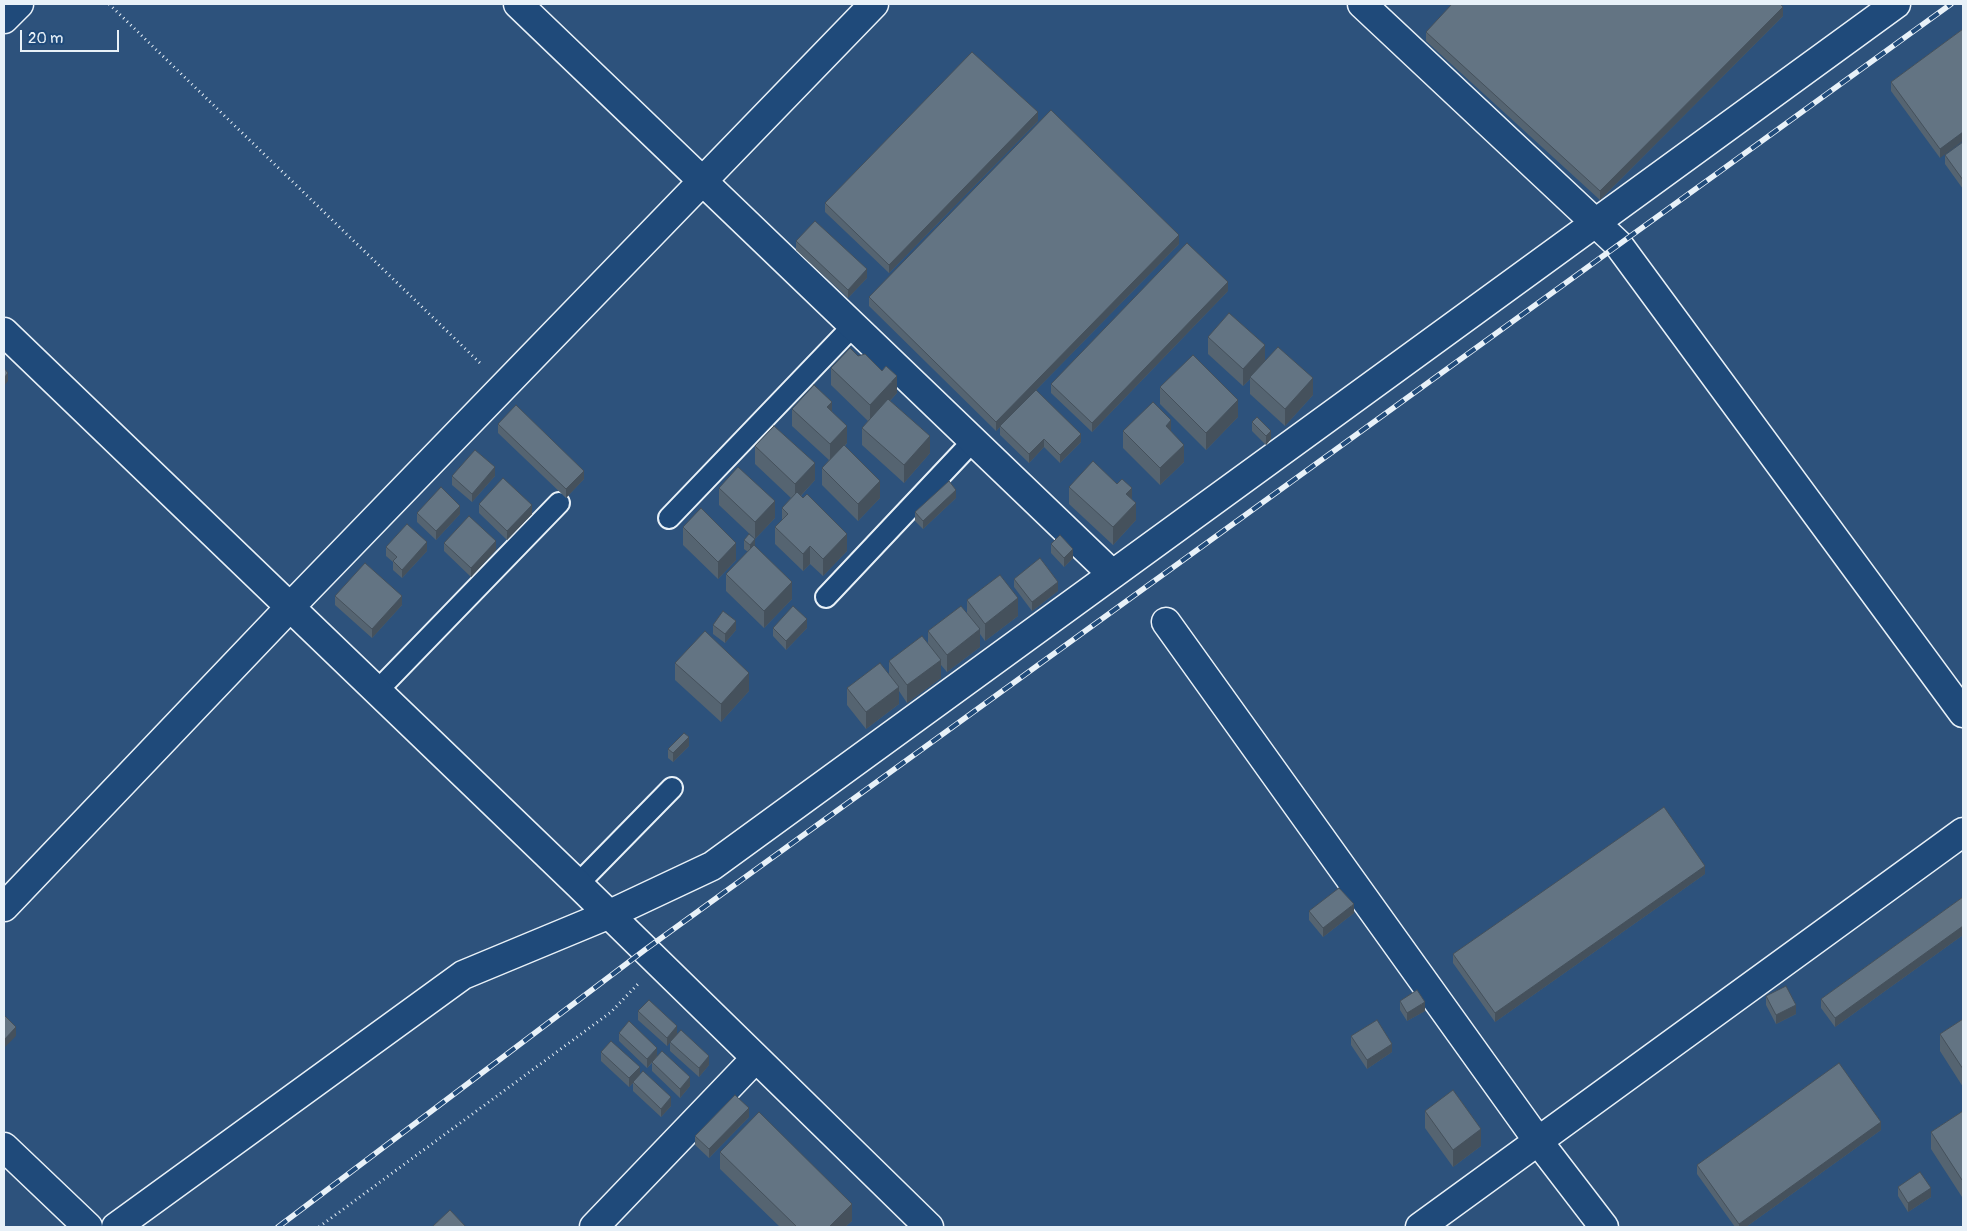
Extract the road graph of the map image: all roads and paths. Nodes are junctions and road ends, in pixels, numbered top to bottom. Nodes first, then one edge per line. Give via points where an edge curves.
1 (19, 4) edge
2 (109, 4) edge
3 (518, 4) edge
4 (874, 4) edge
5 (1362, 4) edge
6 (1896, 4) edge
7 (4, 19) edge
8 (701, 182) junction
9 (1595, 223) junction
10 (852, 326) junction
11 (4, 332) edge
12 (504, 386) junction
13 (972, 441) junction
14 (559, 503) dead end
15 (669, 518) dead end
16 (1111, 573) junction
17 (826, 597) dead end
18 (291, 606) junction
19 (1166, 622) dead end
20 (378, 690) junction
21 (1963, 713) edge
22 (672, 788) dead end
23 (1963, 832) edge
24 (578, 884) junction
25 (4, 907) edge
26 (610, 914) junction
27 (659, 962) junction
28 (755, 1059) junction
29 (1538, 1141) junction
30 (4, 1147) edge
31 (88, 1227) edge
32 (116, 1227) edge
33 (319, 1227) edge
34 (594, 1227) edge
35 (929, 1227) edge
36 (1420, 1227) edge
37 (1604, 1227) edge

1 - 7 street
2 - 12 path
3 - 8 street
4 - 8 street
5 - 9 street
6 - 9 street
8 - 10 street
8 - 12 street
9 - 16 street
9 - 21 street via 1618,244
10 - 13 street
10 - 15 lane
11 - 18 street
12 - 18 street
13 - 16 street
13 - 17 lane
14 - 20 lane
16 - 26 street via 712,866
18 - 20 street
18 - 25 street
19 - 29 street
20 - 24 street
22 - 24 lane
23 - 29 street
24 - 26 street
26 - 27 street
26 - 32 street via 463,976
27 - 28 street
27 - 33 path via 611,1012
28 - 34 street
28 - 35 street
29 - 36 street
29 - 37 street
30 - 31 street

